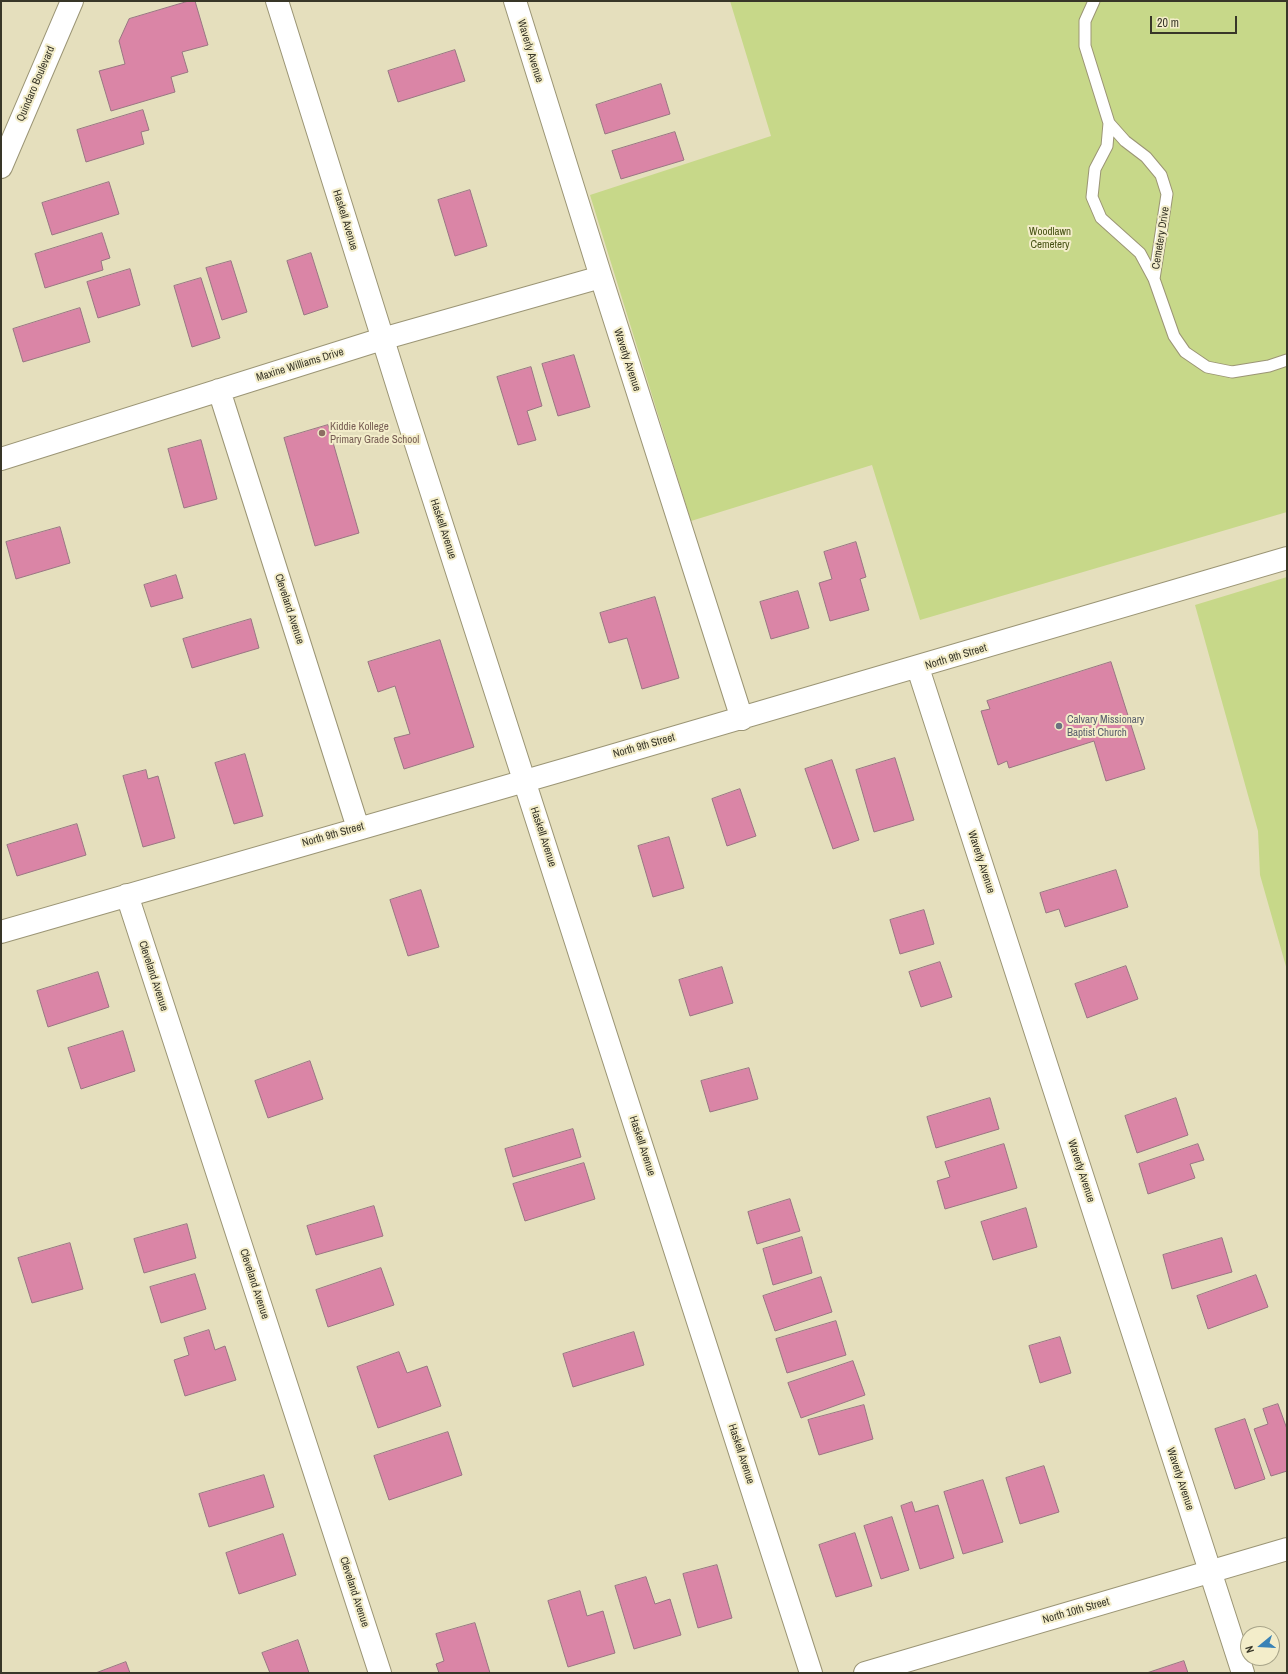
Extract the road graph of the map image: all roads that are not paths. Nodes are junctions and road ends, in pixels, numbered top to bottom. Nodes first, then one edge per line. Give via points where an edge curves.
1 (72, 1) edge
2 (277, 1) edge
3 (515, 1) edge
4 (1094, 1) edge
5 (1109, 123) junction
6 (1, 167) edge
7 (601, 277) junction
8 (1154, 279) junction
9 (382, 339) junction
10 (1287, 360) edge
11 (219, 390) junction
12 (1, 459) edge
13 (1287, 558) edge
14 (918, 668) junction
15 (742, 719) junction
16 (525, 780) junction
17 (358, 828) junction
18 (127, 895) junction
19 (1, 932) edge
20 (1287, 1548) edge
21 (1210, 1572) junction
22 (380, 1673) edge
23 (811, 1673) edge
24 (865, 1673) edge
25 (1243, 1673) edge

1 - 6 street, Quindaro Boulevard
2 - 9 street, Haskell Avenue
3 - 7 street, Waverly Avenue
4 - 5 lane, Cemetery Drive via 1085,21 1085,46
5 - 8 lane, Cemetery Drive via 1125,141 1146,157 1161,176 1167,194
5 - 8 lane, Cemetery Drive via 1107,146 1095,169 1092,197 1101,218 1140,253
7 - 9 street, Maxine Williams Drive
7 - 15 street, Waverly Avenue
8 - 10 lane, Cemetery Drive via 1174,336 1185,352 1207,367 1232,372 1269,366
9 - 11 street, Maxine Williams Drive
9 - 16 street, Haskell Avenue
11 - 12 street, Maxine Williams Drive
11 - 17 street, Cleveland Avenue
13 - 14 street, North 9th Street
14 - 15 street, North 9th Street
14 - 21 street, Waverly Avenue
15 - 16 street, North 9th Street
16 - 17 street, North 9th Street
16 - 23 street, Haskell Avenue
17 - 18 street, North 9th Street
18 - 19 street, North 9th Street
18 - 22 street, Cleveland Avenue
20 - 21 street, North 10th Street
21 - 24 street, North 10th Street
21 - 25 street, Waverly Avenue

